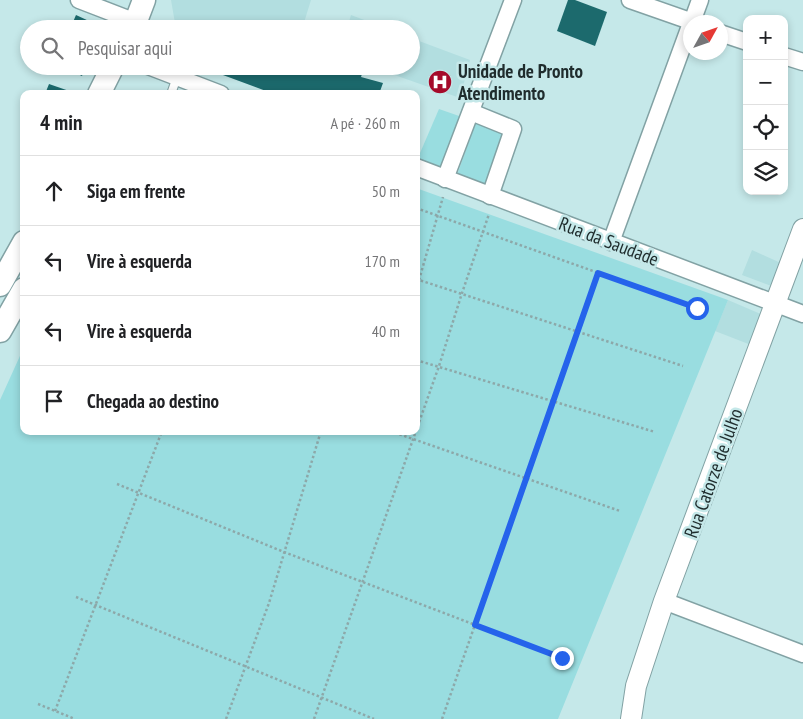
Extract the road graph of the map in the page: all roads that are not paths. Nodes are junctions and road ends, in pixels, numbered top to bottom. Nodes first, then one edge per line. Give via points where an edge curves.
1 (78, 0) edge
2 (144, 0) edge
3 (513, 0) edge
4 (630, 0) edge
5 (700, 0) edge
6 (695, 15) edge
7 (121, 20) edge
8 (136, 20) edge
9 (683, 20) edge
10 (728, 36) edge
11 (743, 41) edge
12 (683, 47) edge
13 (788, 57) edge
14 (803, 62) edge
15 (108, 75) edge
16 (116, 75) edge
17 (172, 75) edge
18 (177, 77) junction
19 (101, 90) edge
20 (114, 90) edge
21 (172, 90) edge
22 (211, 90) edge
23 (471, 112) junction
24 (420, 169) edge
25 (445, 179) junction
26 (490, 196) junction
27 (803, 229) edge
28 (611, 242) junction
29 (20, 249) edge
30 (0, 285) edge
31 (20, 296) edge
32 (776, 304) junction
33 (803, 314) edge
34 (0, 331) edge
35 (664, 601) junction
36 (803, 654) edge
37 (631, 719) edge

1 - 7 street
2 - 8 main road
3 - 23 street
4 - 9 street
5 - 6 street
10 - 11 street
12 - 28 street
13 - 14 street
15 - 19 main road
16 - 20 main road
17 - 18 street
18 - 21 lane
18 - 22 street
23 - 25 street
23 - 26 street via 513,129
24 - 25 street, Rua da Saudade
25 - 26 street, Rua da Saudade
26 - 28 street, Rua da Saudade
27 - 32 street, Rua Catorze de Julho
28 - 32 street, Rua da Saudade
29 - 30 main road
31 - 34 main road
32 - 33 street, Rua da Saudade
32 - 35 street, Rua Catorze de Julho
35 - 36 street
35 - 37 street, Rua Catorze de Julho via 636,686

